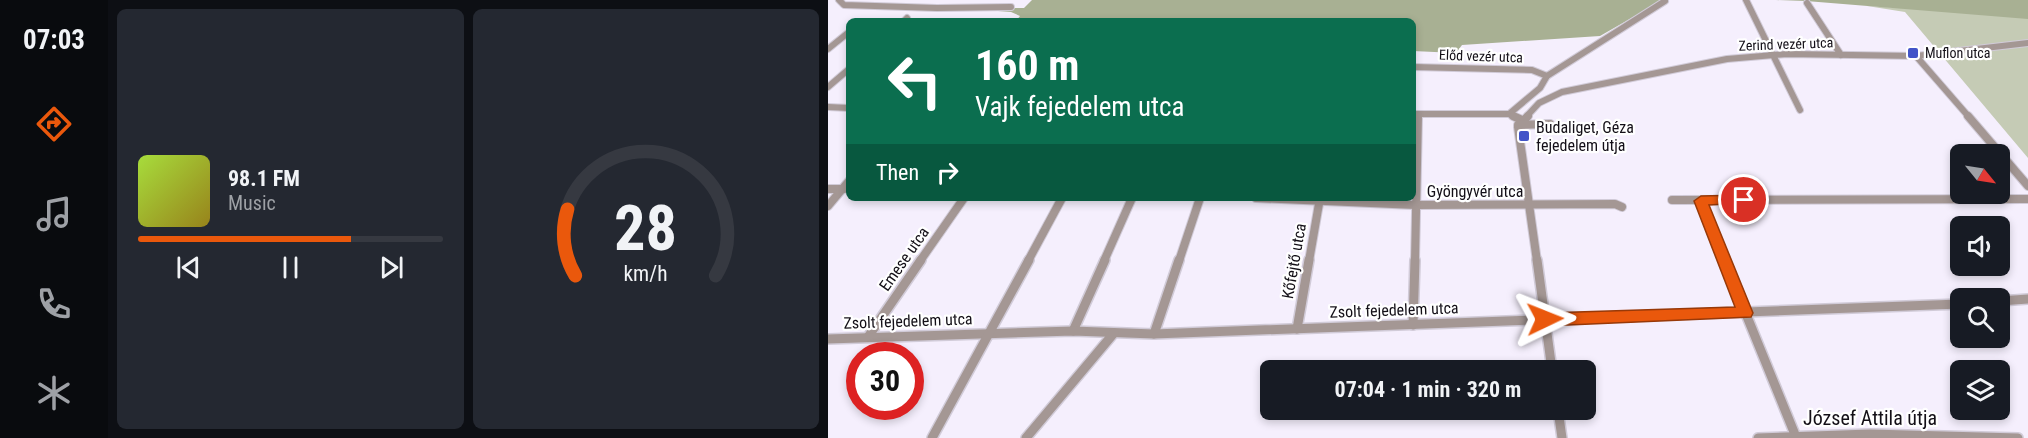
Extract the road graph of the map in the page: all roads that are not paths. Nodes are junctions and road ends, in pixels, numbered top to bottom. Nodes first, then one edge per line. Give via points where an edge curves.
1 (839, 0) edge
2 (1746, 0) edge
3 (1665, 2) dead end
4 (1807, 3) dead end
5 (1011, 7) dead end
6 (846, 34) edge
7 (2028, 43) edge
8 (828, 49) edge
9 (1774, 54) junction
10 (1841, 55) junction
11 (1916, 56) junction
12 (1416, 67) edge
13 (846, 72) edge
14 (1547, 76) junction
15 (828, 87) edge
16 (828, 107) edge
17 (846, 108) edge
18 (1800, 110) dead end
19 (1509, 114) junction
20 (1416, 115) edge
21 (1520, 123) junction
22 (1550, 124) dead end
23 (2028, 186) edge
24 (828, 189) edge
25 (846, 189) edge
26 (2028, 199) edge
27 (1672, 200) dead end
28 (962, 201) edge
29 (1060, 201) edge
30 (1131, 201) edge
31 (1199, 201) edge
32 (1320, 201) edge
33 (1352, 201) edge
34 (1415, 201) edge
35 (1701, 201) junction
36 (1528, 204) junction
37 (1415, 205) junction
38 (828, 206) edge
39 (1622, 207) dead end
40 (2028, 299) edge
41 (2010, 300) edge
42 (1950, 304) edge
43 (1745, 313) junction
44 (1545, 319) junction
45 (1413, 325) junction
46 (1297, 329) junction
47 (1073, 331) junction
48 (989, 333) junction
49 (1114, 333) junction
50 (1154, 334) junction
51 (868, 337) junction
52 (828, 339) edge
53 (1551, 360) edge
54 (1559, 420) edge
55 (1796, 437) edge
56 (932, 438) edge
57 (1026, 438) edge
58 (1562, 438) edge
59 (1758, 438) edge
60 (2018, 438) edge

1 - 5 street via 844,5 911,8
2 - 9 street
3 - 14 street
4 - 10 street
6 - 8 street
7 - 11 street, Zerind vezér utca
9 - 10 street, Zerind vezér utca
9 - 18 street
9 - 21 street, Zerind vezér utca via 1727,58 1562,92 1539,103
10 - 11 street, Zerind vezér utca
11 - 23 street
12 - 14 street, Előd vezér utca via 1532,70
13 - 15 street
14 - 19 street via 1540,88
16 - 17 street
19 - 20 street
19 - 21 street
21 - 22 street
21 - 36 street
24 - 25 street
25 - 38 street
26 - 35 street
27 - 35 street
28 - 51 street, Emese utca
29 - 48 street
30 - 47 street
31 - 50 street
32 - 46 street, Kőfejtő utca
33 - 37 street, Gyöngyvér utca
34 - 37 street
35 - 43 street
36 - 37 street, Gyöngyvér utca
36 - 39 street, Gyöngyvér utca
36 - 44 street
37 - 45 street
40 - 41 street
42 - 43 street, Zsolt fejedelem utca
43 - 44 street, Zsolt fejedelem utca
43 - 55 street
44 - 45 street, Zsolt fejedelem utca
44 - 53 street
45 - 46 street, Zsolt fejedelem utca
46 - 50 street, Zsolt fejedelem utca
47 - 48 street, Zsolt fejedelem utca
47 - 49 street, Zsolt fejedelem utca
48 - 51 street, Zsolt fejedelem utca
48 - 56 street
49 - 50 street, Zsolt fejedelem utca
49 - 57 street
51 - 52 street, Zsolt fejedelem utca
54 - 58 street
55 - 59 street, József Attila útja
55 - 60 street, József Attila útja via 1911,434

